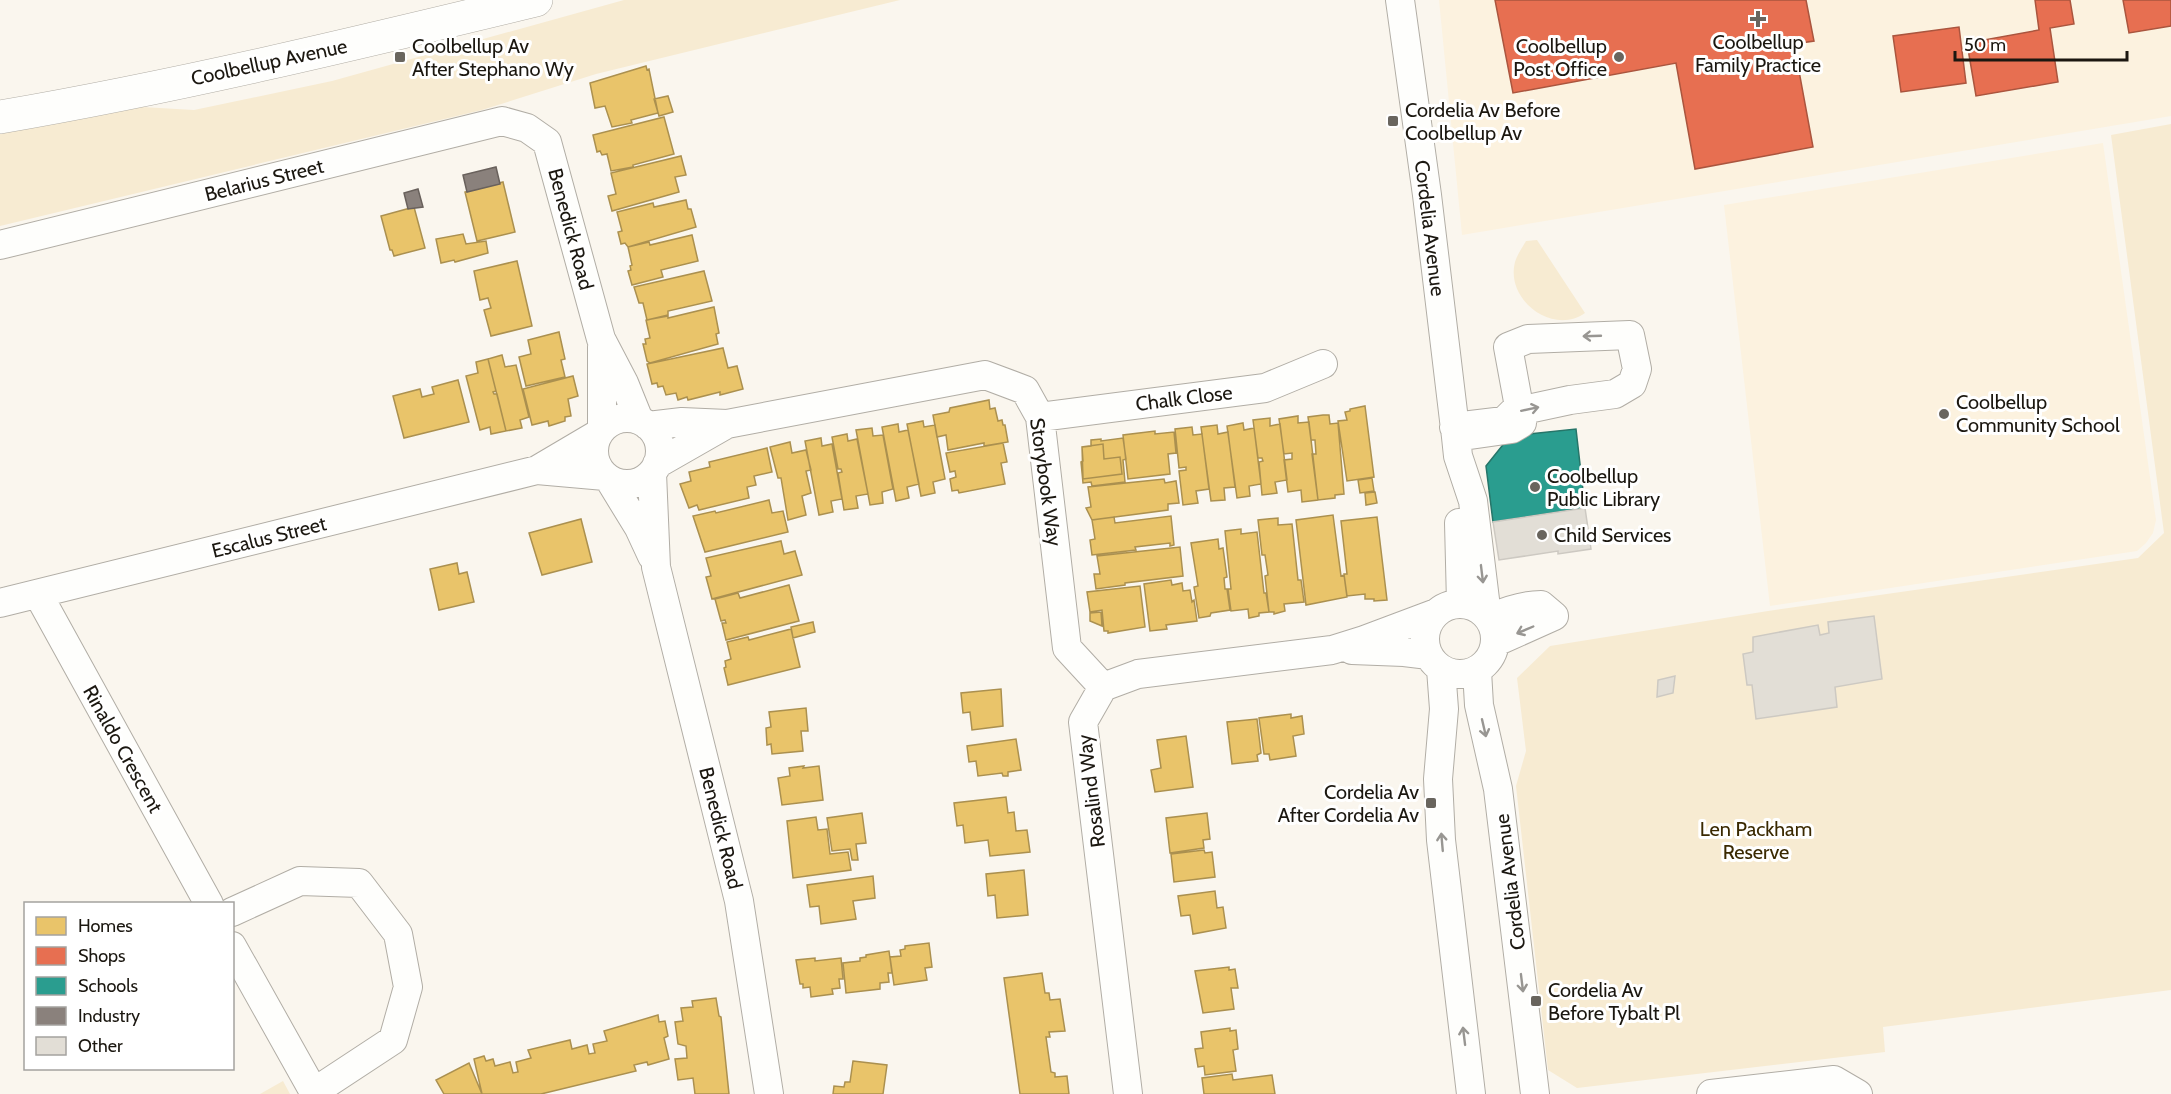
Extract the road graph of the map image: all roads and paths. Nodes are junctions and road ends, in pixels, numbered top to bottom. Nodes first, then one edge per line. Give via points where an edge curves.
1 (536, 0) edge
2 (1400, 0) edge
3 (0, 117) edge
4 (527, 128) joint
5 (0, 245) edge
6 (601, 339) junction
7 (1323, 364) dead end
8 (1519, 411) dead end
9 (1040, 417) junction
10 (644, 423) junction
11 (728, 424) junction
12 (600, 432) junction
13 (1456, 440) junction
14 (655, 468) junction
15 (537, 470) junction
16 (607, 478) junction
17 (656, 567) junction
18 (38, 594) junction
19 (0, 603) edge
20 (1449, 608) junction
21 (1554, 616) dead end
22 (1491, 626) junction
23 (1332, 650) junction
24 (1435, 662) junction
25 (1477, 671) junction
26 (1103, 687) junction
27 (208, 902) edge
28 (234, 911) edge
29 (234, 950) edge
30 (315, 1093) edge
31 (769, 1094) edge
32 (1128, 1094) edge
33 (1471, 1094) edge
34 (1535, 1094) edge
35 (1711, 1094) edge
36 (1858, 1094) edge

1 - 3 street, Coolbellup Avenue via 107,97
2 - 13 street, Cordelia Avenue
4 - 5 street, Belarius Street via 502,121
4 - 6 street, Benedick Road via 547,142
6 - 10 street
6 - 12 street
7 - 9 street, Chalk Close via 1265,388
8 - 13 street
9 - 11 street, Storybook Way via 1025,390 985,375
9 - 26 street, Storybook Way via 1067,648
10 - 11 street
10 - 12 street via 619,419 609,422
10 - 14 street via 659,443
11 - 14 street
12 - 15 street
12 - 16 street via 594,456
13 - 20 street via 1461,542
13 -> 22 street via 1473,501
14 - 16 street via 636,483 618,483
14 - 17 street
15 - 16 street
15 - 18 street, Escalus Street
16 - 17 street via 639,528
17 - 31 street, Benedick Road via 739,901
18 - 19 street, Escalus Street
18 - 27 street, Rinaldo Crescent
20 - 22 street via 1472,605
20 - 23 street
20 - 24 street via 1429,622 1425,633 1425,644
21 -> 22 street via 1541,605 1532,605 1505,611
22 - 25 street via 1492,656
23 - 24 street via 1404,652
23 - 26 street via 1138,674
24 - 25 street via 1459,675
33 -> 24 street via 1441,840 1438,779 1444,709
25 -> 34 street, Cordelia Avenue via 1479,705 1498,789
26 - 32 street, Rosalind Way via 1083,722
28 - 30 street via 300,881 359,883 398,933 408,987 393,1040
29 - 30 street
35 - 36 street via 1834,1080

